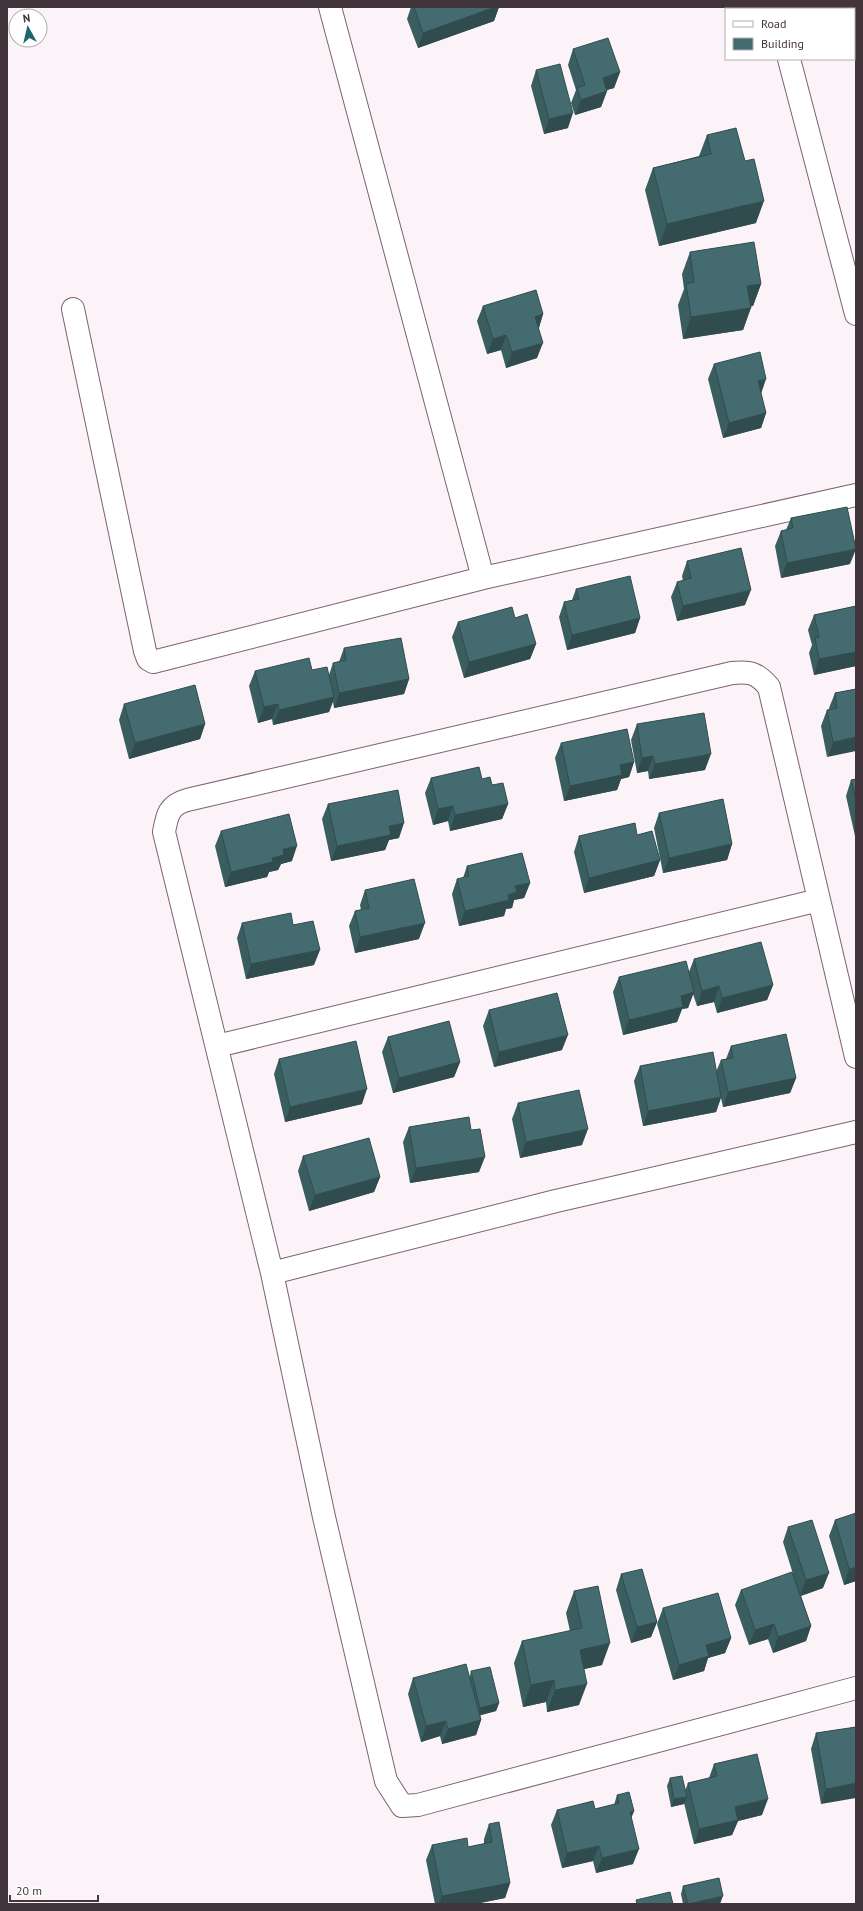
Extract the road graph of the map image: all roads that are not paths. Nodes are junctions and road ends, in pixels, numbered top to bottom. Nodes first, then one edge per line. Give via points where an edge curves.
1 (330, 7) edge
2 (789, 60) edge
3 (73, 309) dead end
4 (856, 314) edge
5 (856, 495) edge
6 (483, 578) junction
7 (819, 900) junction
8 (217, 1046) junction
9 (856, 1057) edge
10 (856, 1132) edge
11 (272, 1273) junction
12 (856, 1688) edge

1 - 6 street
2 - 4 street
3 - 6 street via 145,651 150,661
5 - 6 street
7 - 8 street
7 - 8 street via 769,687 761,678 747,672 732,673 187,800 177,803 170,810 164,832
7 - 9 street
8 - 11 street
10 - 11 street via 556,1201
11 - 12 street via 324,1517 386,1781 402,1806 418,1805

